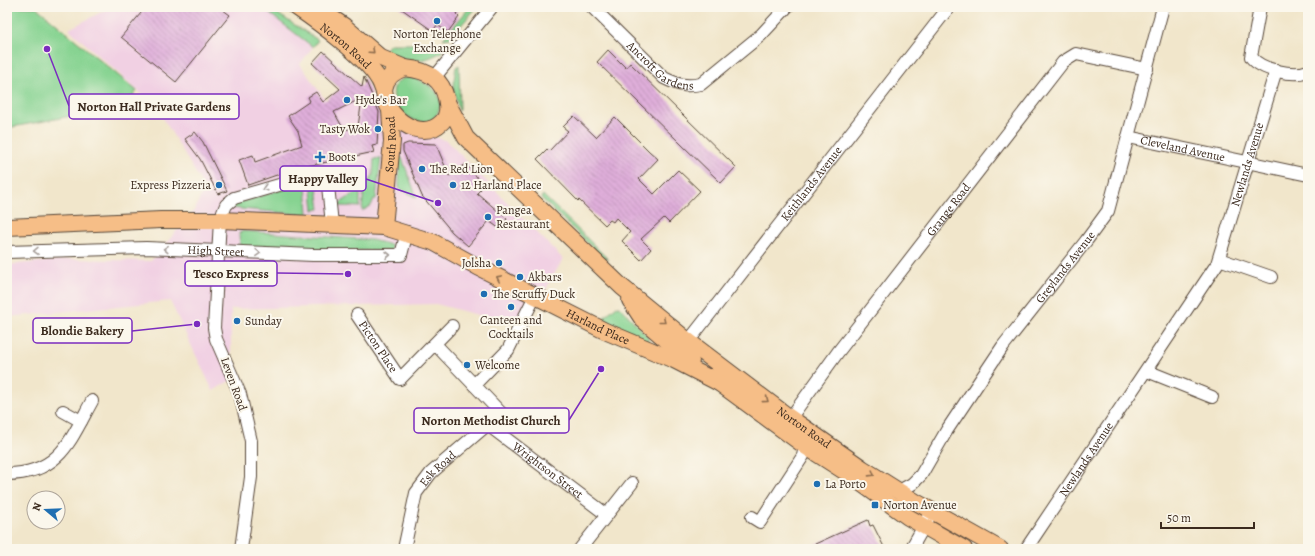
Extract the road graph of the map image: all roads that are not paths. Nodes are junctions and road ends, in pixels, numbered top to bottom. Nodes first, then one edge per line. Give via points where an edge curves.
1 (296, 7) edge
2 (316, 7) edge
3 (492, 7) edge
4 (592, 7) edge
5 (786, 7) edge
6 (949, 7) edge
7 (1162, 7) edge
8 (1260, 7) edge
9 (405, 68) junction
10 (1147, 69) junction
11 (1276, 70) junction
12 (1308, 71) edge
13 (434, 78) junction
14 (385, 95) junction
15 (448, 104) junction
16 (390, 110) junction
17 (410, 127) junction
18 (434, 127) junction
19 (1128, 137) junction
20 (466, 138) junction
21 (392, 141) junction
22 (1247, 162) junction
23 (1308, 175) edge
24 (220, 220) junction
25 (332, 224) junction
26 (7, 227) edge
27 (384, 227) junction
28 (406, 232) junction
29 (7, 252) edge
30 (219, 252) junction
31 (1219, 259) junction
32 (1271, 277) dead end
33 (536, 296) junction
34 (357, 315) dead end
35 (452, 326) dead end
36 (435, 344) junction
37 (681, 351) junction
38 (1147, 371) junction
39 (719, 383) joint
40 (474, 385) junction
41 (1212, 398) dead end
42 (92, 401) dead end
43 (63, 411) dead end
44 (81, 421) junction
45 (787, 423) junction
46 (488, 425) junction
47 (805, 446) junction
48 (7, 474) edge
49 (632, 482) dead end
50 (899, 491) junction
51 (932, 511) junction
52 (607, 515) junction
53 (752, 517) dead end
54 (923, 526) junction
55 (241, 549) edge
56 (404, 549) edge
57 (580, 549) edge
58 (911, 549) edge
59 (964, 549) edge
60 (1000, 549) edge
61 (1026, 549) edge

1 - 14 main road, Norton Road via 367,65 379,80
2 -> 9 main road, Norton Road via 344,26 381,58
3 - 13 street
4 - 5 street, Ancroft Gardens via 664,78 679,85 689,86 701,84 761,35
6 - 37 street, Keithlands Avenue
7 - 10 street, Greylands Avenue
8 - 11 street via 1251,57 1262,67
9 - 13 main road via 423,72
9 - 14 main road via 395,71 390,76
10 - 19 street, Greylands Avenue
10 - 45 street, Grange Road via 1076,54 1063,62 838,352
11 - 12 street via 1301,73
11 - 22 street, Newlands Avenue
13 - 15 main road via 440,84
14 - 16 main road
15 - 18 main road via 443,121
15 - 20 main road, Norton Road
16 - 17 main road
16 - 21 main road, South Road
17 - 18 main road
17 - 21 main road
18 - 20 main road, Norton Road
19 - 22 street, Cleveland Avenue
19 - 50 street, Greylands Avenue via 1108,211 1003,346 947,430 921,475
20 - 37 main road, Norton Road via 622,288 643,320
21 - 27 main road, South Road
22 - 23 street, Cleveland Avenue
22 - 31 street, Newlands Avenue
24 - 25 main road
25 -> 24 street via 328,186 325,179 317,174 234,198 226,205
24 - 26 main road
24 - 30 street, Leven Road
25 - 27 main road
27 - 28 main road
30 -> 28 street, High Street via 401,255
33 -> 28 main road, Harland Place via 433,242
30 -> 29 street, High Street via 146,248
30 - 55 street, Leven Road via 214,328 216,339 240,394 251,441 251,476
31 - 32 street
31 - 38 street, Newlands Avenue
33 - 37 main road, Harland Place via 605,331
33 - 40 street via 508,350
34 - 36 street, Picton Place via 400,379
35 - 36 street
36 - 40 street
37 - 39 main road, Harland Place
37 -> 45 main road, Norton Road
38 - 41 street
38 - 61 street, Newlands Avenue
39 - 45 main road, Norton Road
40 - 46 street, Esk Road via 501,413
42 - 44 street
43 - 44 street
44 - 48 street via 56,459 38,469
45 - 47 main road, Norton Road
45 -> 50 main road, Norton Road
46 - 52 street, Wrightson Street
46 - 56 street, Esk Road via 431,473 416,493
47 - 53 street via 803,456 760,522
47 - 54 main road, Norton Road
49 - 52 street
50 - 51 main road, Norton Road
51 - 54 street
51 - 60 main road, Norton Road
52 - 57 street
54 - 58 street
54 - 59 main road, Norton Road

